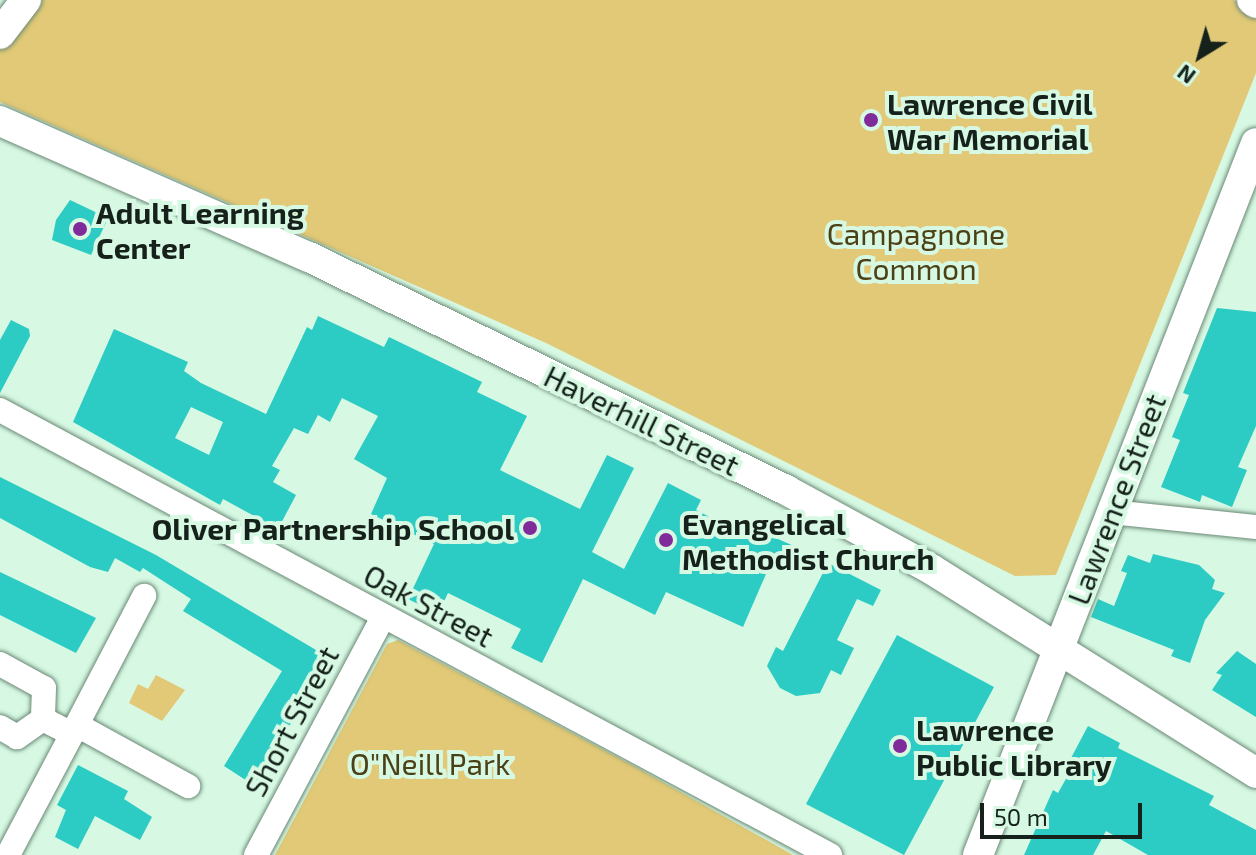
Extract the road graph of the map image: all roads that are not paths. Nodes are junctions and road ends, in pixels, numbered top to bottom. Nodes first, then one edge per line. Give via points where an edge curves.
1 (0, 121) edge
2 (1256, 143) edge
3 (0, 410) edge
4 (1111, 512) junction
5 (1256, 527) edge
6 (144, 596) dead end
7 (383, 617) junction
8 (1058, 649) junction
9 (0, 664) edge
10 (43, 719) junction
11 (0, 727) edge
12 (74, 730) junction
13 (1256, 773) edge
14 (188, 786) dead end
15 (8, 855) edge
16 (256, 855) edge
17 (830, 855) edge
18 (978, 855) edge

1 - 8 main road, Haverhill Street via 309,257 786,490 931,569
2 - 4 main road, Lawrence Street
3 - 7 street, Oak Street
4 - 5 street
4 - 8 main road, Lawrence Street
6 - 12 street
7 - 16 street, Short Street
7 - 17 street, Oak Street
8 - 13 main road, Haverhill Street
8 - 18 main road, Lawrence Street
9 - 10 street via 44,688
10 - 11 street via 17,737
10 - 12 street
12 - 14 street
12 - 15 street

